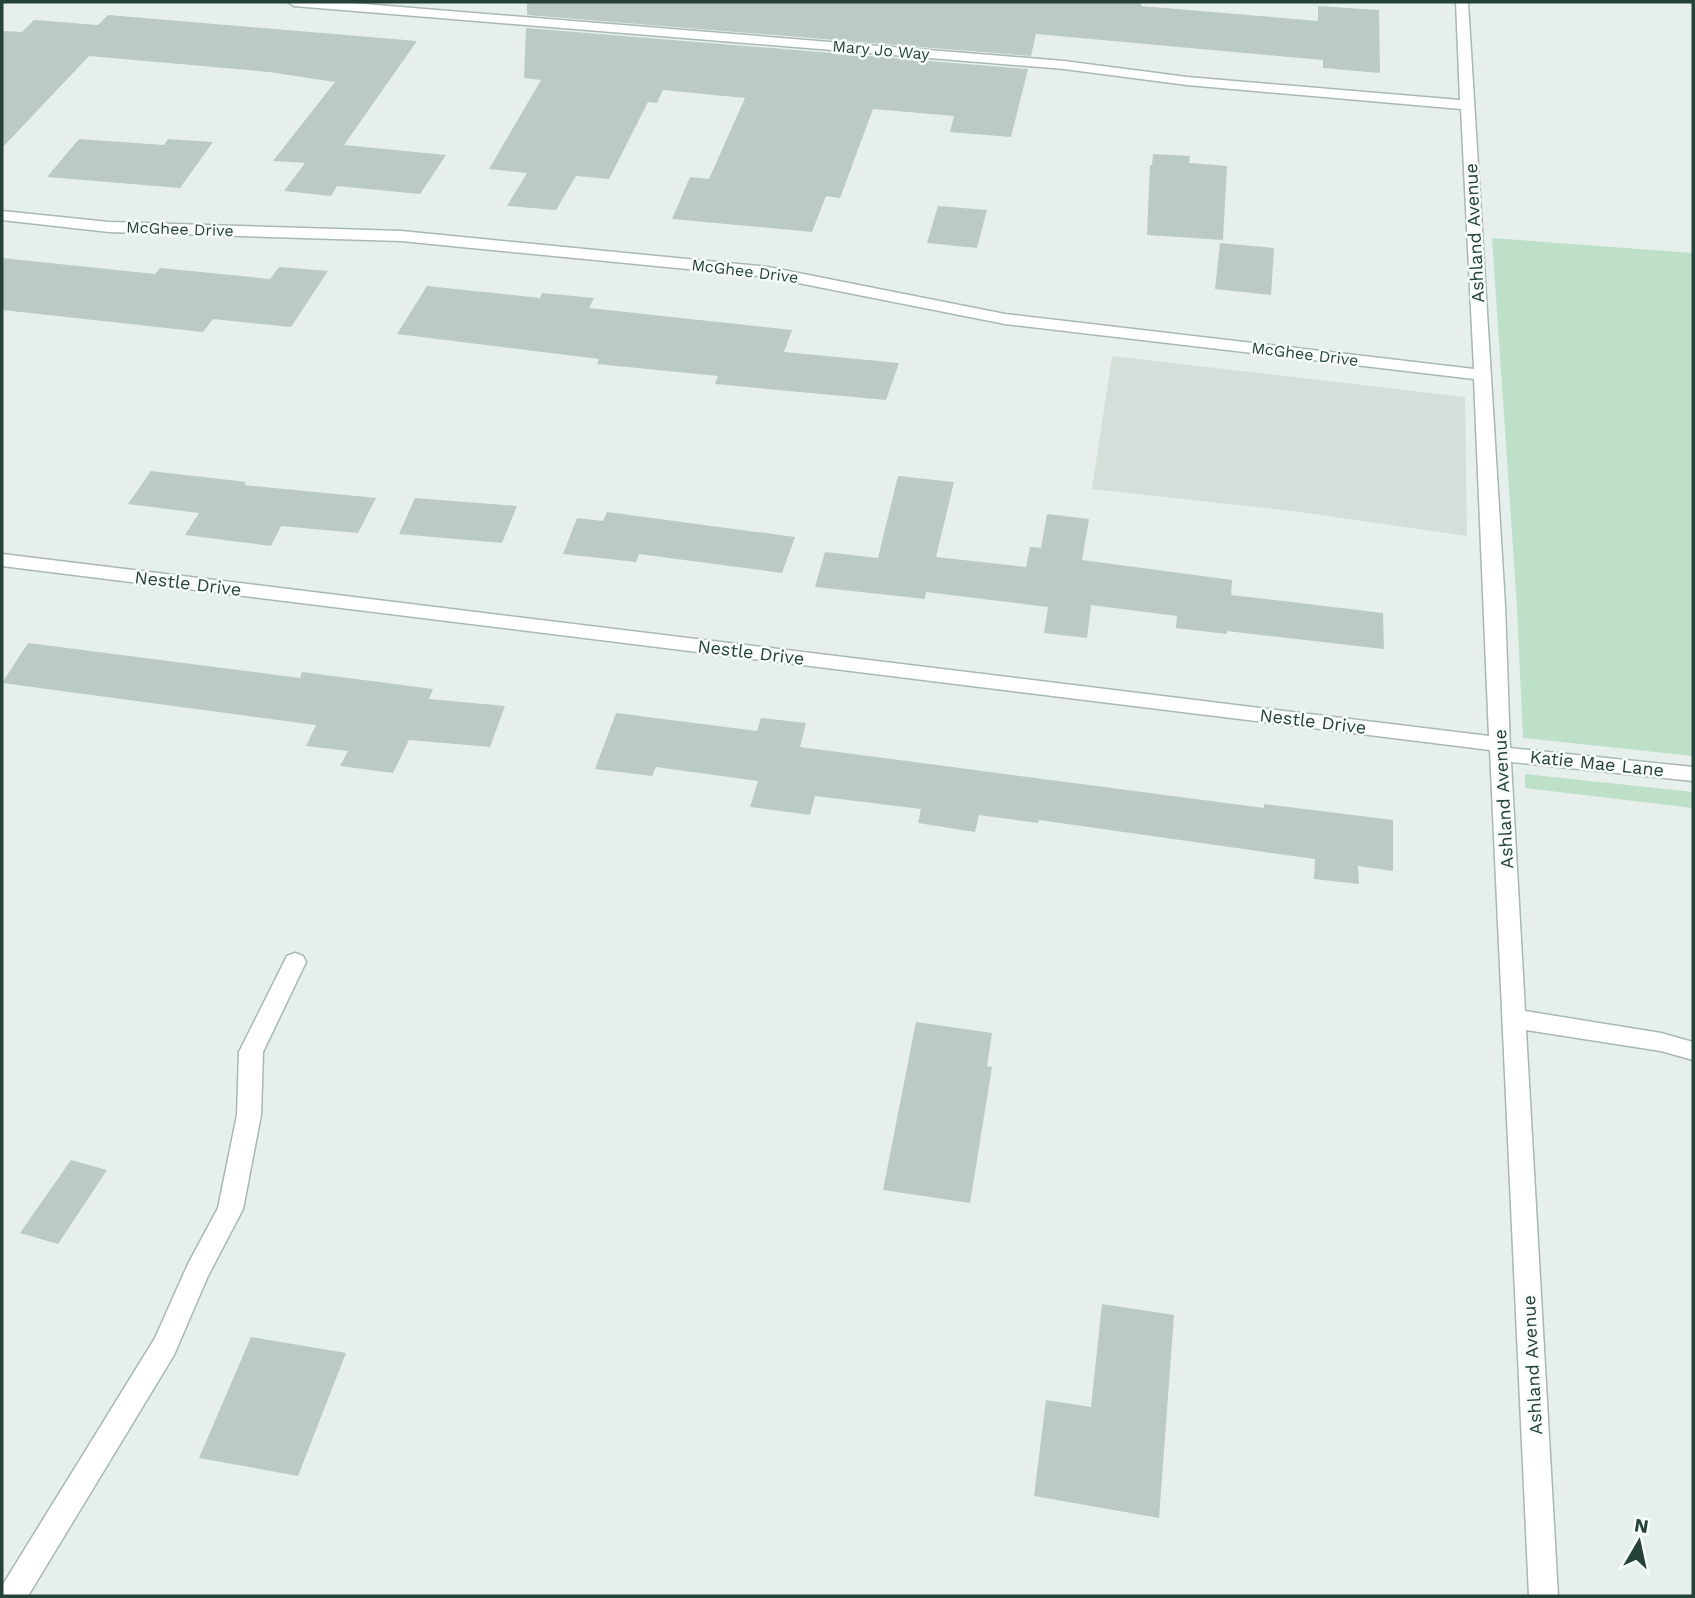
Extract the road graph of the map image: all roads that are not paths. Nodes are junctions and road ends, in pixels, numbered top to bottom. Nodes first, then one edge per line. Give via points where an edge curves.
1 (294, 2) edge
2 (1462, 2) edge
3 (1467, 105) junction
4 (2, 216) edge
5 (1482, 374) junction
6 (2, 560) edge
7 (1500, 749) junction
8 (1693, 774) edge
9 (295, 962) dead end
10 (1514, 1019) junction
11 (1693, 1051) edge
12 (12, 1596) edge
13 (1544, 1596) edge

1 - 3 street, Mary Jo Way via 1064,65 1187,81
2 - 3 street, Ashland Avenue
3 - 5 street, Ashland Avenue
4 - 5 street, McGhee Drive via 109,227 401,236 768,272 1006,319
5 - 7 street, Ashland Avenue
6 - 7 street, Nestle Drive
7 - 8 street, Katie Mae Lane
7 - 10 street, Ashland Avenue
9 - 12 street via 251,1052 249,1115 230,1209 164,1346
10 - 11 street
10 - 13 street, Ashland Avenue

